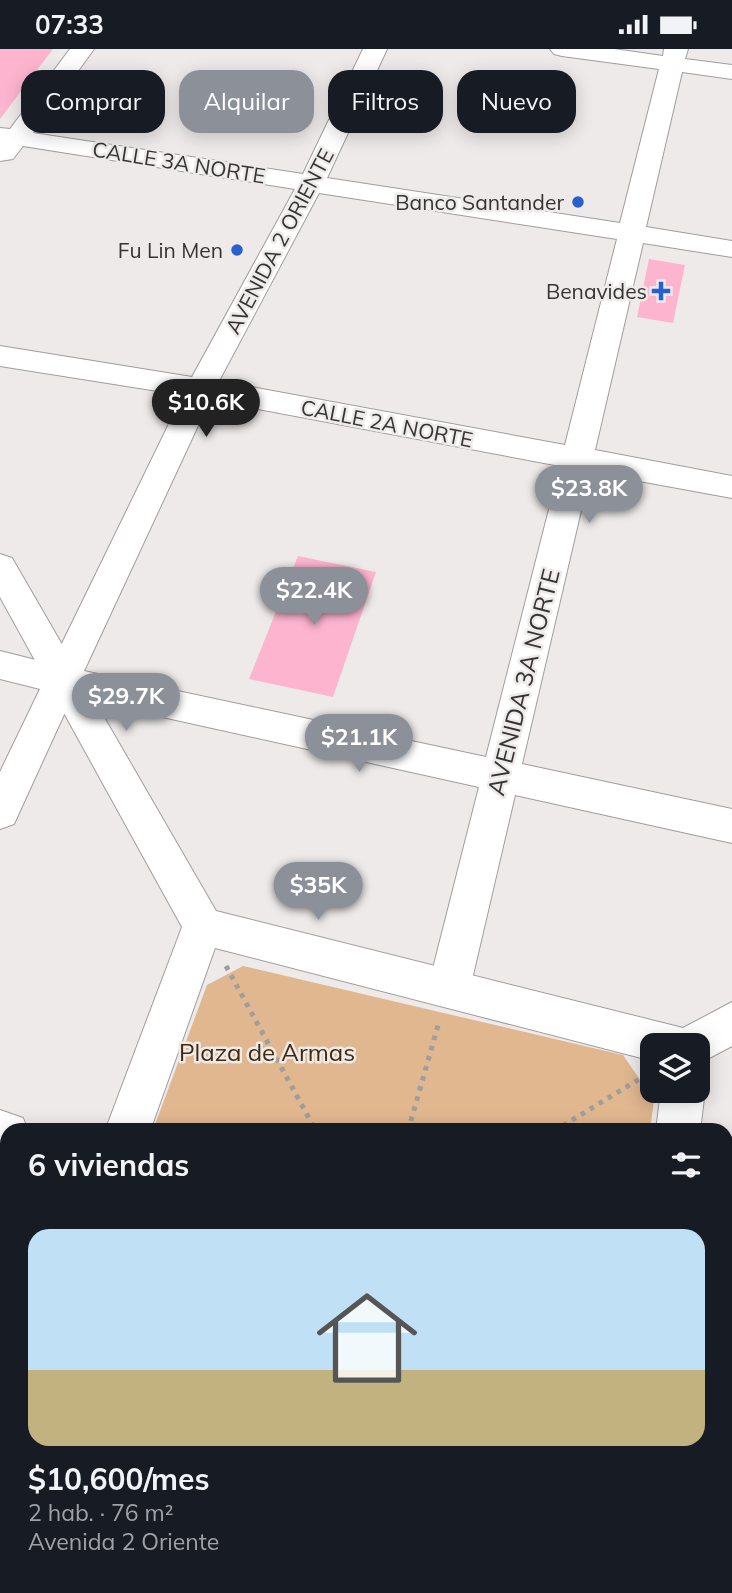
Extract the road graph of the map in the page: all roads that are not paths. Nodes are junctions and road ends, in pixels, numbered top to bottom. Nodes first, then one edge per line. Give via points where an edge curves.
1 (82, 49) edge
2 (375, 49) edge
3 (562, 49) edge
4 (675, 57) edge
5 (732, 72) edge
6 (8, 136) edge
7 (0, 160) edge
8 (312, 182) junction
9 (632, 232) junction
10 (732, 249) edge
11 (0, 356) edge
12 (201, 388) junction
13 (577, 459) junction
14 (732, 487) edge
15 (0, 567) edge
16 (0, 665) edge
17 (62, 681) junction
18 (501, 775) junction
19 (0, 812) edge
20 (732, 826) edge
21 (203, 926) junction
22 (449, 988) junction
23 (732, 1022) edge
24 (710, 1036) edge
25 (640, 1037) edge
26 (682, 1103) edge
27 (130, 1123) edge
28 (679, 1123) edge

1 - 6 street
2 - 8 street, AVENIDA 2 ORIENTE
3 - 4 street
4 - 5 street
4 - 9 street, AVENIDA 3A NORTE
6 - 7 street
6 - 8 street, CALLE 3A NORTE
8 - 9 street, CALLE 3A NORTE
8 - 12 street, AVENIDA 2 ORIENTE
9 - 10 street, CALLE 3A NORTE
9 - 13 street, AVENIDA 3A NORTE
11 - 12 street, CALLE 2A NORTE
12 - 13 street, CALLE 2A NORTE
12 - 17 street, AVENIDA 2 ORIENTE
13 - 14 street, CALLE 2A NORTE
13 - 18 street, AVENIDA 3A NORTE
15 - 17 street
16 - 17 street
17 - 18 street
17 - 19 street, AVENIDA 2 ORIENTE
17 - 21 street
18 - 20 street
18 - 22 street, AVENIDA 3A NORTE
21 - 22 street
21 - 27 street
22 - 25 street
23 - 24 street
26 - 28 street

